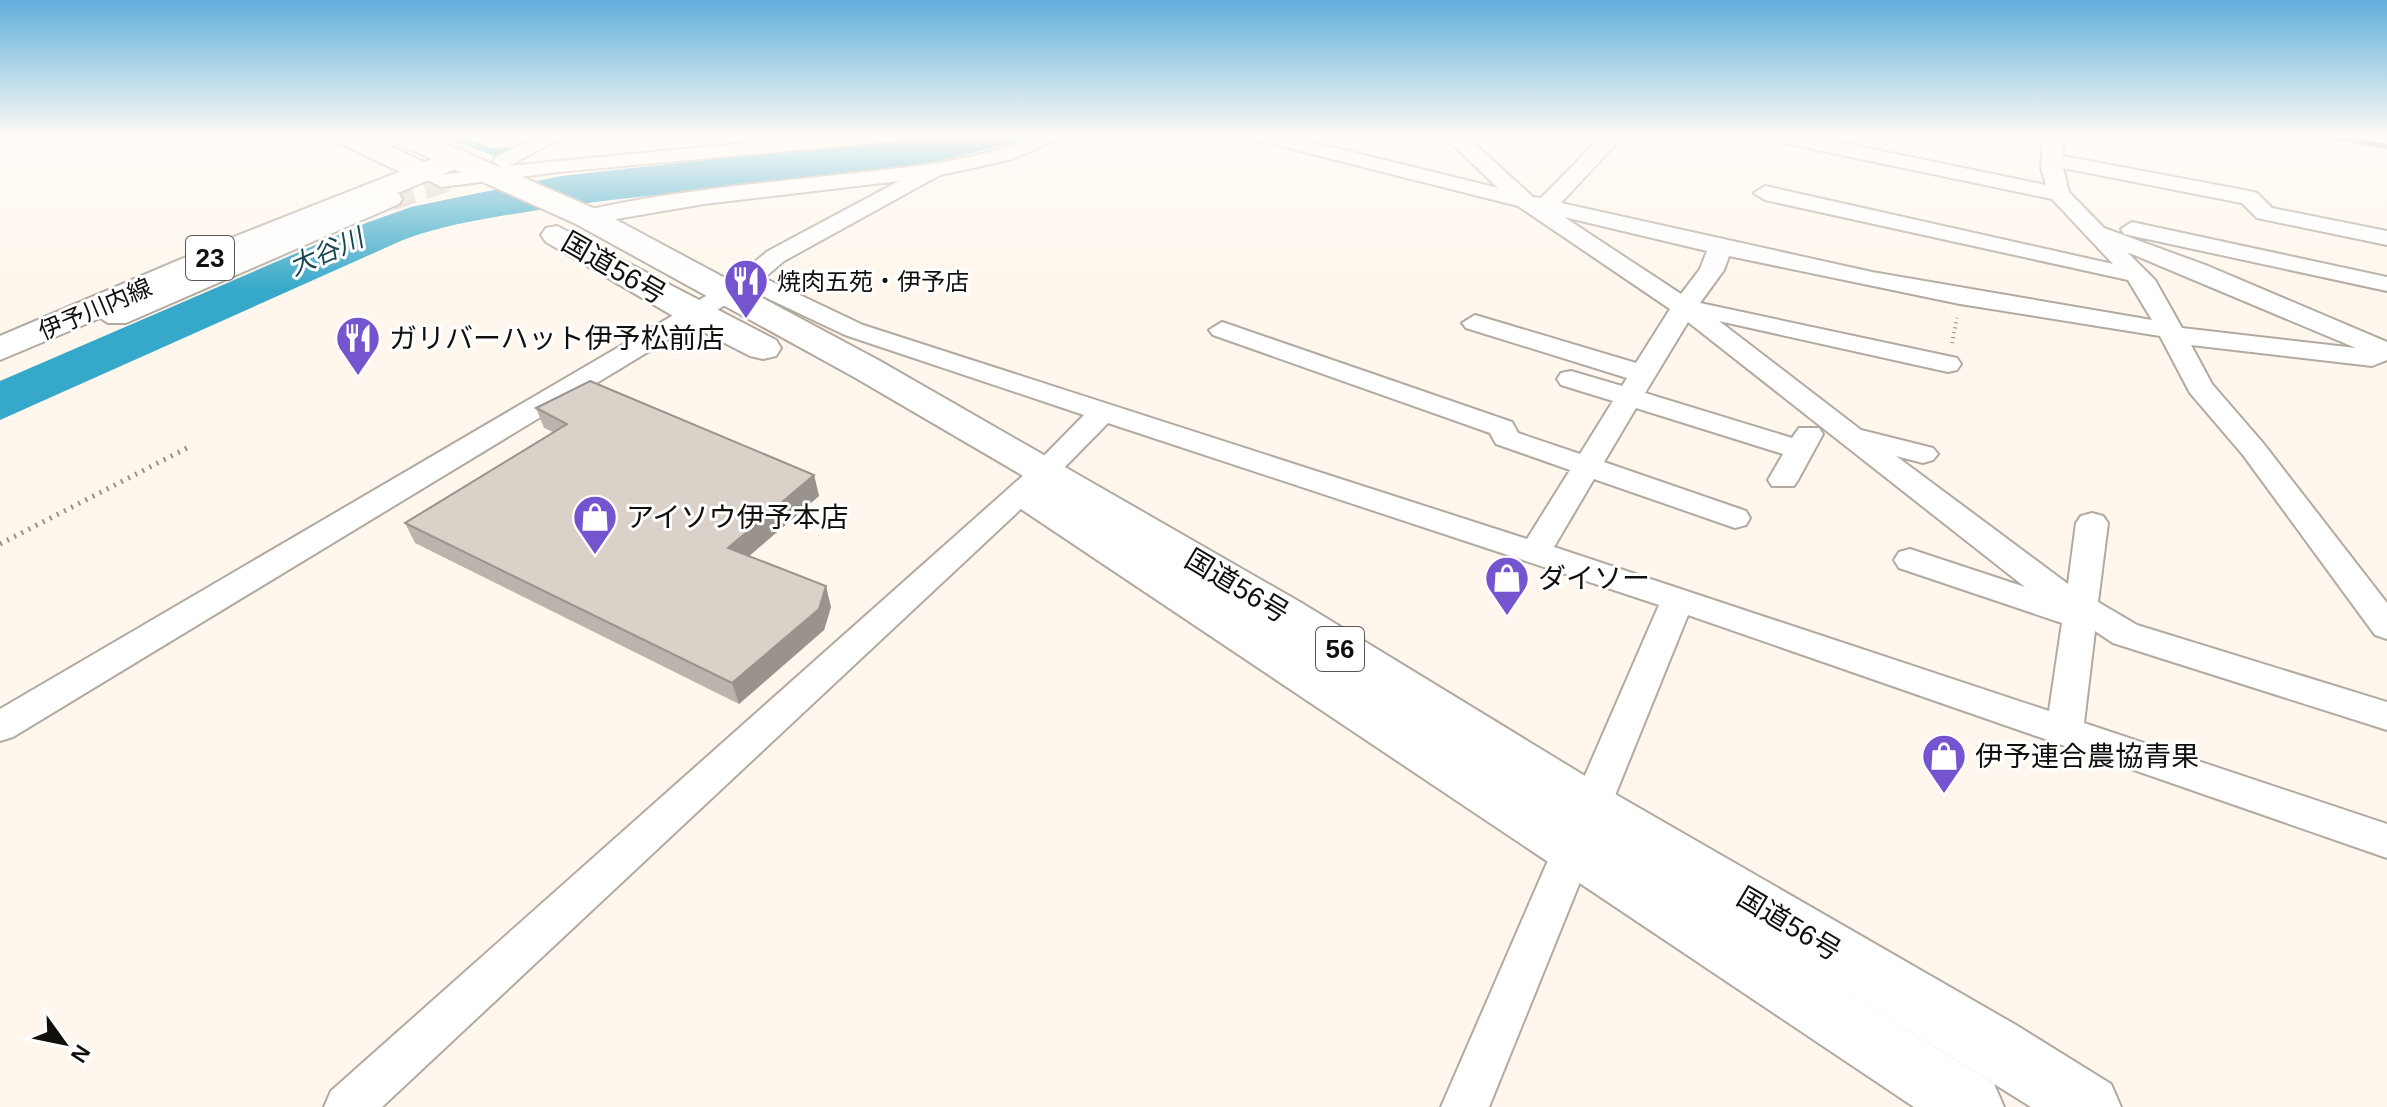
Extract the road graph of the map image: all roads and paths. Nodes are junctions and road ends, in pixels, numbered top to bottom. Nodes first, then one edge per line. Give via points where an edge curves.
1 (410, 187) tunnel mouth
2 (514, 187) edge
3 (516, 187) tunnel mouth
4 (795, 187) edge
5 (905, 187) edge
6 (1463, 187) edge
7 (1514, 187) edge
8 (1556, 187) edge
9 (2061, 187) edge
10 (2139, 187) edge
11 (1765, 193) dead end
12 (391, 199) tunnel mouth
13 (1536, 205) junction
14 (583, 215) junction
15 (2303, 221) junction
16 (2088, 225) junction
17 (2387, 238) edge
18 (1721, 246) junction
19 (2309, 266) junction
20 (2135, 274) junction
21 (2387, 284) edge
22 (722, 296) junction
23 (1961, 297) junction
24 (1684, 307) junction
25 (98, 308) junction
26 (1475, 323) dead end
27 (1222, 330) dead end
28 (2170, 332) junction
29 (0, 349) edge
30 (2387, 352) edge
31 (2387, 359) edge
32 (1948, 364) joint
33 (1643, 374) junction
34 (1571, 379) dead end
35 (1628, 399) junction
36 (1103, 412) junction
37 (1853, 437) junction
38 (187, 448) dead end
39 (1801, 450) junction
40 (1923, 454) dead end
41 (1586, 467) junction
42 (1783, 480) dead end
43 (1033, 481) junction
44 (1735, 518) dead end
45 (2092, 523) dead end
46 (0, 544) edge
47 (1535, 552) junction
48 (1910, 560) dead end
49 (1678, 599) junction
50 (2079, 612) junction
51 (2387, 627) edge
52 (2387, 716) edge
53 (0, 727) edge
54 (2065, 729) junction
55 (1582, 826) junction
56 (2387, 841) edge
57 (348, 1107) edge
58 (1465, 1107) edge
59 (1971, 1107) edge
60 (2088, 1107) edge

1 - 25 main road, 伊予川内線 / 23 via 237,247
2 - 22 main road, 国道56号 / 56
3 - 14 main road, 国道56号 / 56
4 - 14 street
5 - 22 street via 776,256
6 - 13 street
7 - 13 street
8 - 13 street
9 - 16 street
10 - 15 street via 2249,198 2265,213
11 - 20 street
12 - 25 street via 117,318
13 - 18 street
13 - 24 street
14 - 22 main road, 国道56号 / 56
15 - 17 street
15 - 19 street
16 - 19 street
16 - 20 street
16 - 30 street
18 - 23 street
18 - 24 street via 1712,270
19 - 21 street
20 - 28 street
22 - 36 street via 854,330
22 - 43 main road, 国道56号 / 56 via 867,369
22 - 53 street
23 - 28 street
23 - 32 path
24 - 32 street
24 - 33 street
24 - 37 street
25 - 29 main road, 伊予川内線 / 23
26 - 33 street
27 - 41 street via 1502,428 1506,438
28 - 31 street
28 - 51 street via 2200,387
33 - 35 street
34 - 35 street
35 - 39 street
35 - 41 street
36 - 43 street
36 - 47 street
37 - 39 street via 1811,429
37 - 40 street
37 - 50 street
38 - 46 path
39 - 42 street
41 - 44 street
41 - 47 street
43 - 55 main road, 国道56号 / 56 via 1284,613
43 - 57 street
45 - 50 street
47 - 49 street
48 - 50 street
49 - 54 street
49 - 55 street
50 - 52 street via 2125,634
50 - 54 street
54 - 56 street
55 - 58 street
55 - 59 main road, 国道56号 / 56
55 - 60 main road, 国道56号 / 56 via 1994,1046

